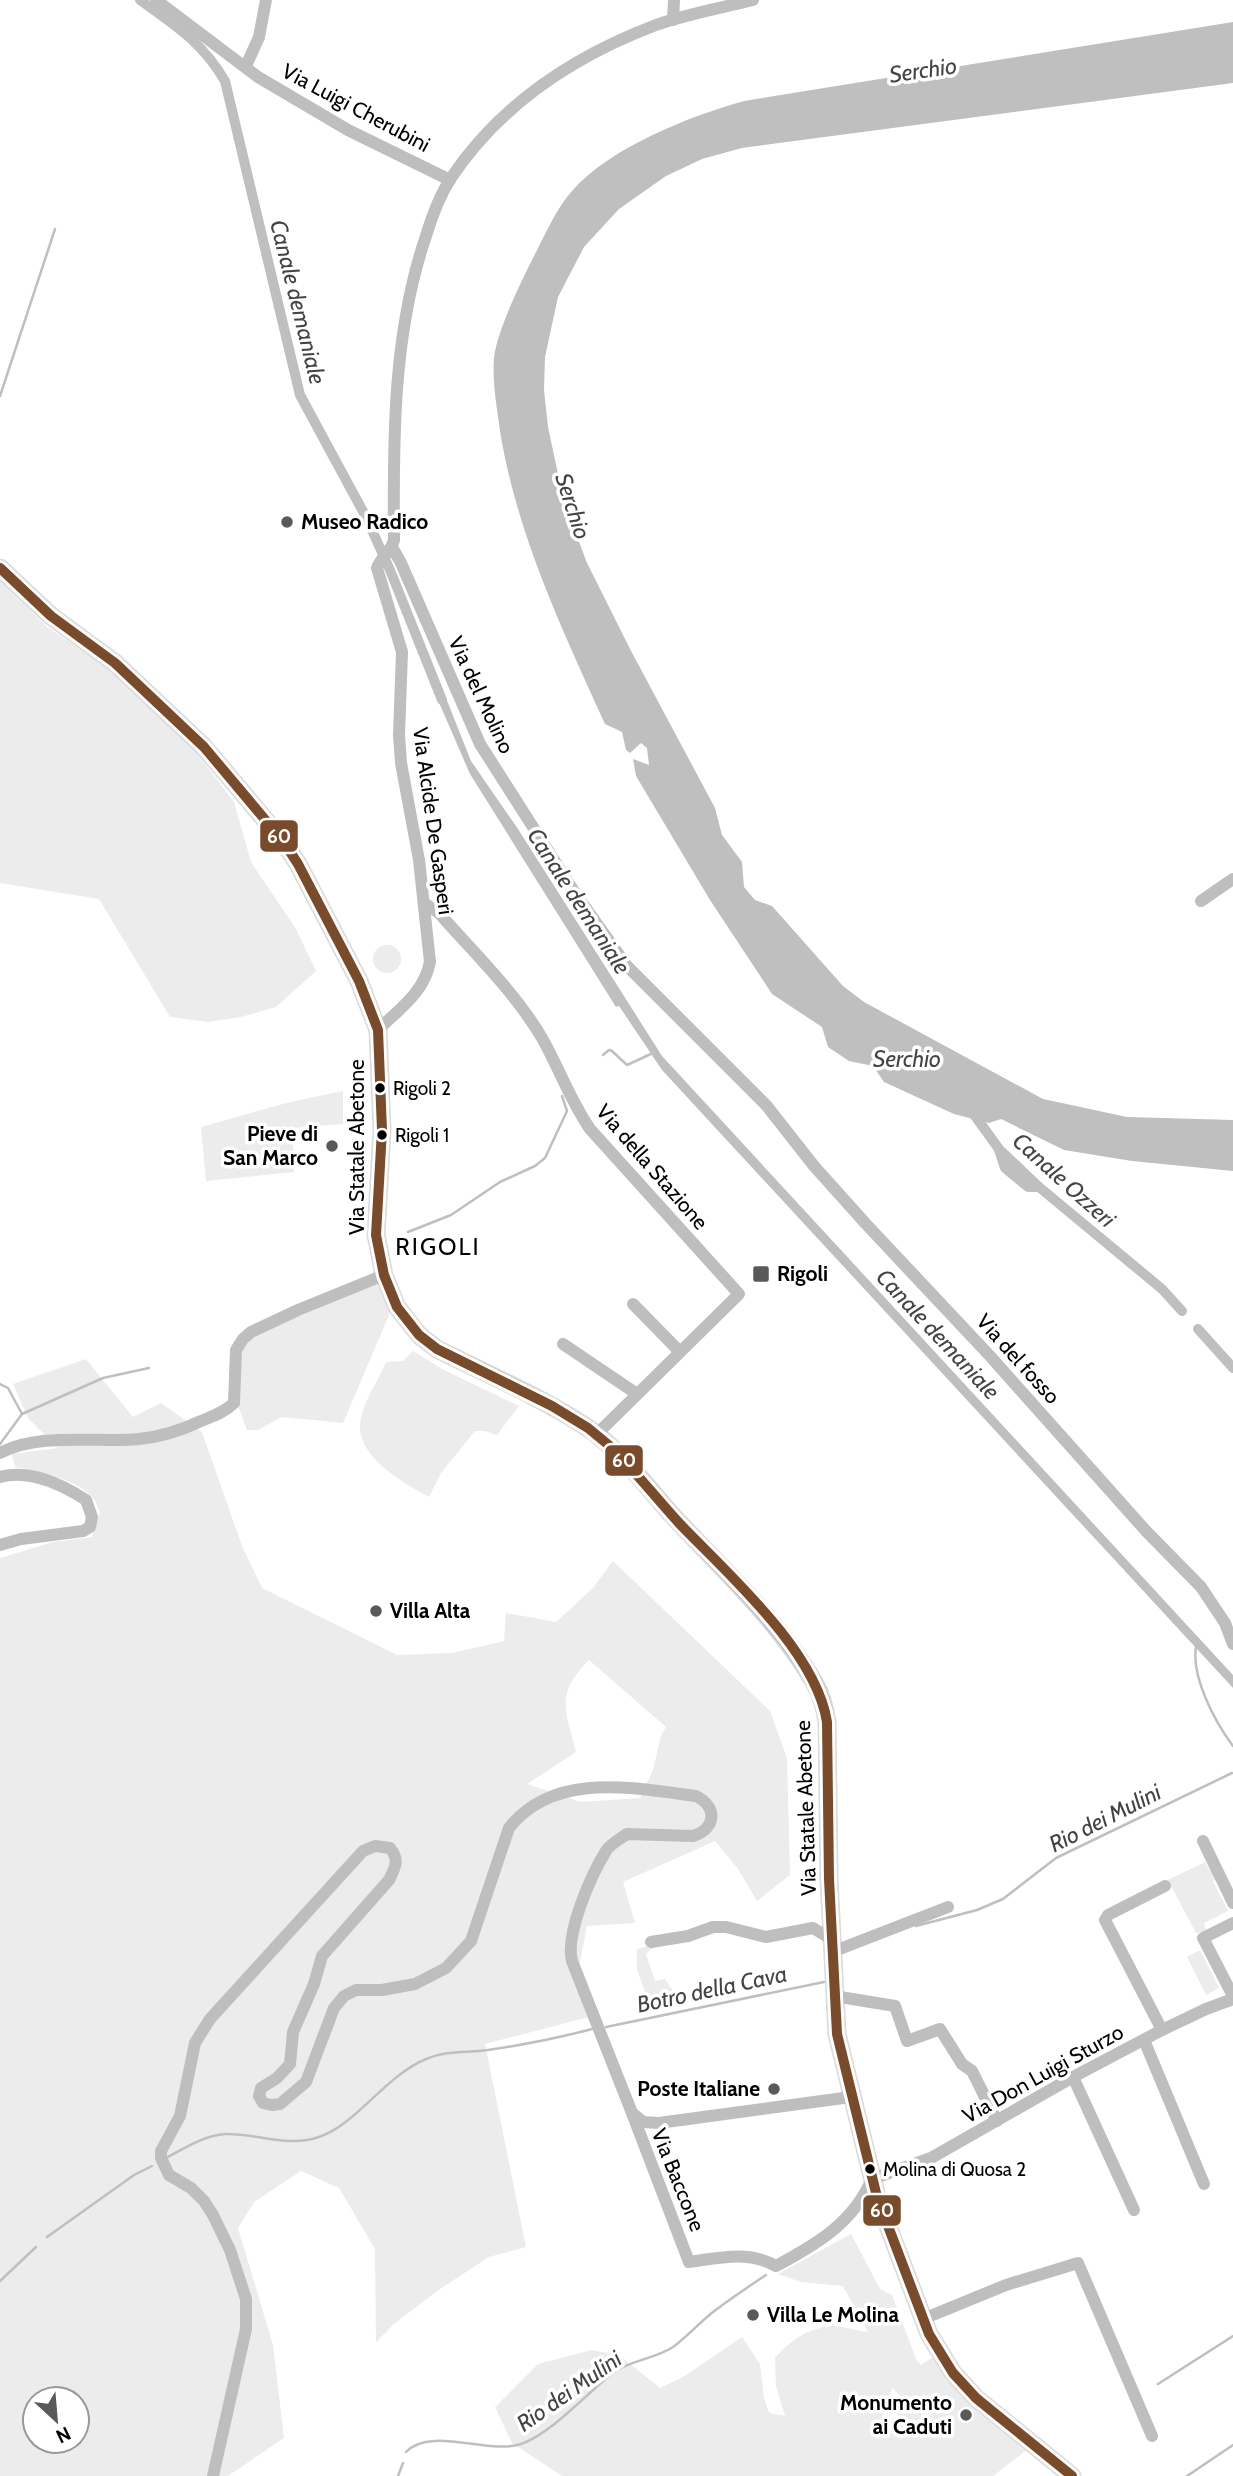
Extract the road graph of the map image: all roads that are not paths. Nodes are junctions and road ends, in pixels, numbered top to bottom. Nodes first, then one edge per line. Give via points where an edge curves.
1 (156, 0) edge
2 (266, 0) edge
3 (674, 0) edge
4 (753, 0) edge
5 (673, 20) junction
6 (246, 66) junction
7 (450, 180) junction
8 (391, 550) junction
9 (0, 568) edge
10 (1233, 879) edge
11 (1201, 901) dead end
12 (424, 903) junction
13 (378, 1030) junction
14 (766, 1105) joint
15 (384, 1275) junction
16 (633, 1304) dead end
17 (563, 1344) dead end
18 (680, 1352) junction
19 (637, 1394) junction
20 (596, 1435) junction
21 (0, 1453) edge
22 (0, 1477) edge
23 (0, 1545) edge
24 (1233, 1644) edge
25 (1203, 1841) dead end
26 (1165, 1886) dead end
27 (1233, 1903) edge
28 (948, 1908) dead end
29 (1233, 1923) edge
30 (652, 1942) dead end
31 (832, 1946) junction
32 (834, 1996) junction
33 (1233, 1997) edge
34 (1162, 2030) junction
35 (1144, 2040) junction
36 (1073, 2077) junction
37 (851, 2097) junction
38 (632, 2113) junction
39 (997, 2121) junction
40 (872, 2179) junction
41 (1204, 2184) dead end
42 (1134, 2210) dead end
43 (923, 2319) junction
44 (1152, 2436) dead end
45 (213, 2476) edge
46 (1072, 2476) edge

1 - 6 street, Via Luigi Cherubini
2 - 6 street via 259,37
3 - 5 street
4 - 5 street
5 - 7 street via 605,48 542,84 481,138
6 - 7 street, Via Luigi Cherubini via 348,130
7 - 8 street via 414,271 405,317
8 - 12 street, Via Alcide De Gasperi via 377,568 402,652 400,754
8 - 14 street, Via del Molino via 401,563 480,744 575,893 627,966
9 - 13 main road, Via Statale Abetone via 51,616 116,663 204,747 283,841 359,981
10 - 11 street
12 - 13 street, Via Alcide De Gasperi via 430,962 426,977 411,999
12 - 18 street, Via della Stazione via 439,913 523,1011 590,1129 739,1294
13 - 15 main road, Via Statale Abetone via 382,1130 376,1235
14 - 24 street, Via del fosso via 857,1214 1201,1587
15 - 20 main road, Via Statale Abetone via 397,1307 425,1341
15 - 21 street via 251,1332 236,1350 234,1403 228,1410 192,1426 140,1439 65,1440
16 - 18 street
17 - 19 street
18 - 19 street, Via della Stazione
19 - 20 street, Via della Stazione
20 - 31 main road, Via Statale Abetone via 759,1610 818,1691 826,1713 828,1741
22 - 23 street via 38,1477 86,1500 92,1517 90,1527 83,1531
25 - 27 street
26 - 34 street via 1105,1920
28 - 31 street
29 - 33 street via 1203,1938
30 - 31 street via 713,1927 766,1937 813,1928
31 - 32 main road, Via Statale Abetone
32 - 37 main road, Via Statale Abetone
32 - 39 street via 895,2006 907,2041 940,2029 962,2064 972,2071
33 - 34 street, Via Don Luigi Sturzo
34 - 35 street, Via Don Luigi Sturzo
35 - 36 street, Via Don Luigi Sturzo
35 - 41 street
36 - 39 street, Via Don Luigi Sturzo
36 - 42 street
37 - 38 street via 659,2123 643,2122
37 - 40 main road, Via Statale Abetone
38 - 40 street, Via Baccone via 689,2262 737,2255 758,2257 776,2266 832,2233 864,2197
38 - 45 street, Via Baccone via 572,1961 577,1918 607,1849 627,1834 702,1833 711,1820 704,1800 597,1786 575,1789 529,1808 509,1829 471,1941 446,1968 415,1984 356,1990 344,1996 334,2008 306,2082 281,2104 263,2103 261,2088 290,2064 293,2032 322,1956 396,1866 390,1848 375,1846 363,1851 209,2020 195,2043 180,2116 161,2151 169,2175 191,2188 213,2215 246,2299 246,2329
39 - 40 street, Via Don Luigi Sturzo via 930,2158
40 - 43 main road, Via Statale Abetone
43 - 44 street via 1006,2285 1078,2263
43 - 46 main road, Via Statale Abetone via 940,2355 963,2385

